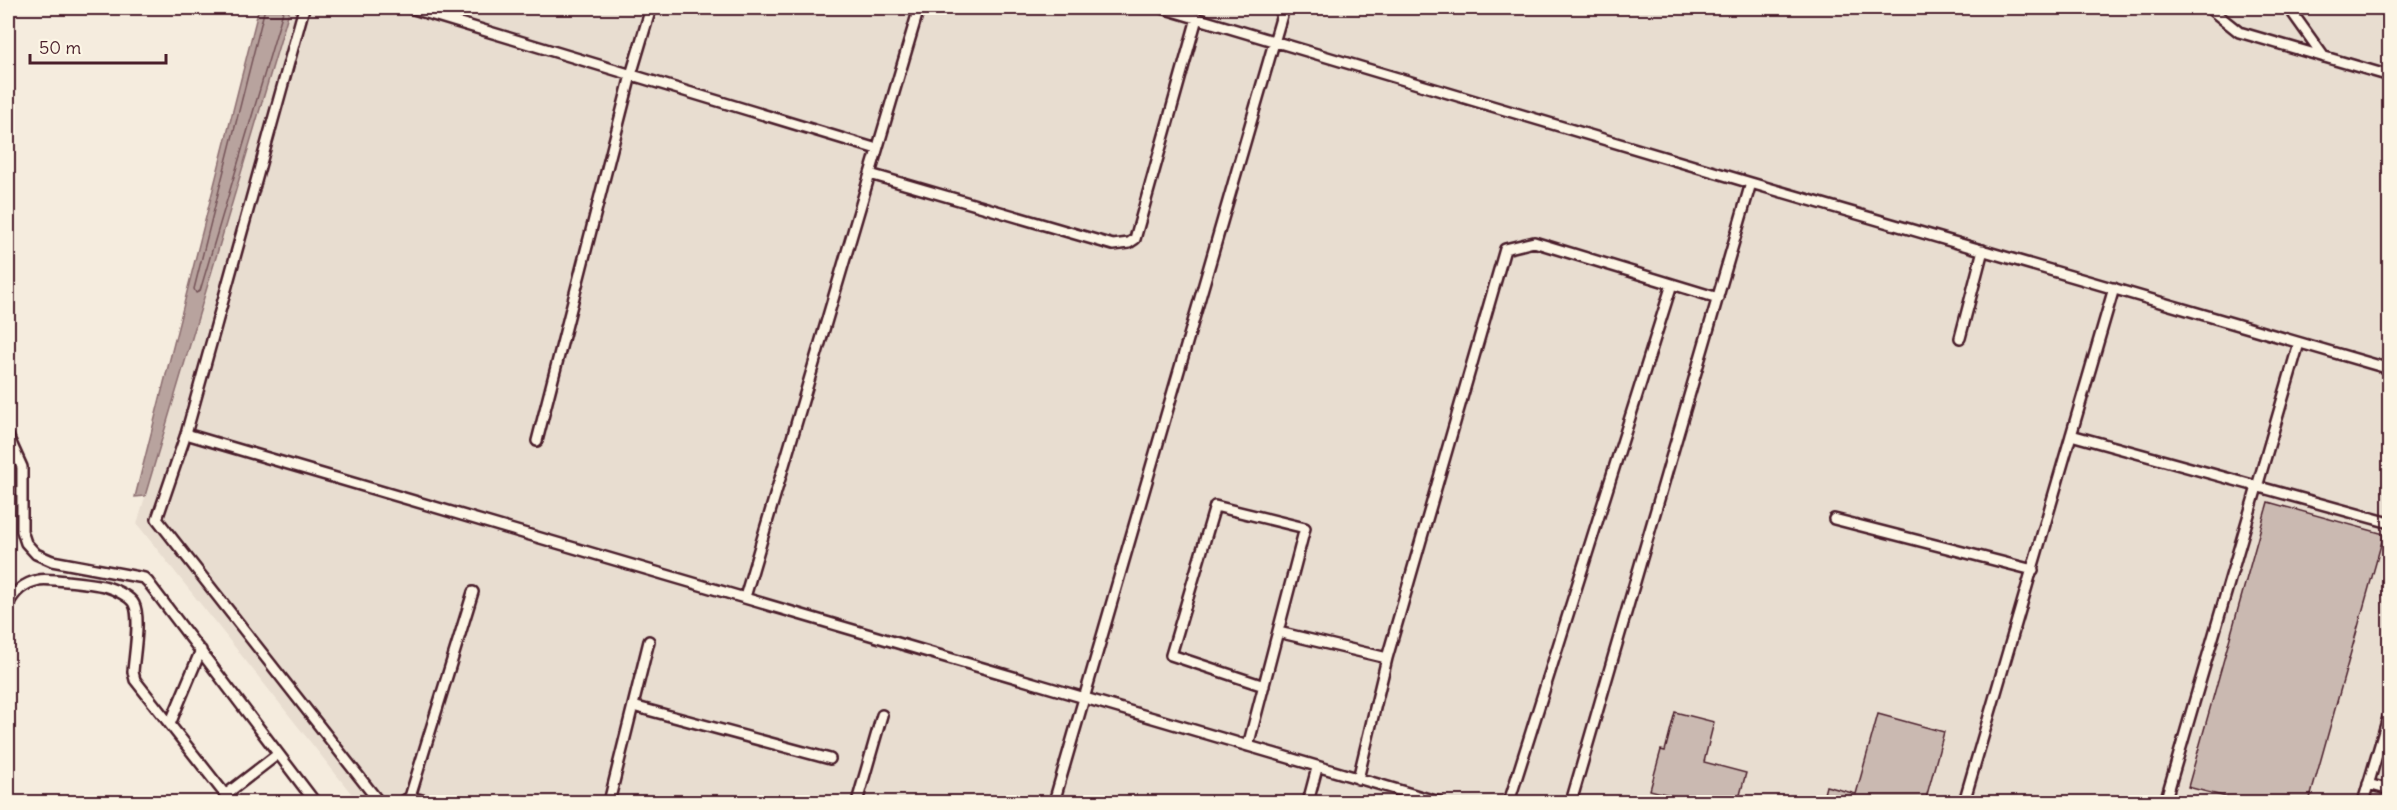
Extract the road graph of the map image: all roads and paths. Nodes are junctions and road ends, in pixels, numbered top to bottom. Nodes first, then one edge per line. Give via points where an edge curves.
1 (304, 8) edge
2 (410, 8) edge
3 (651, 8) edge
4 (919, 8) edge
5 (1162, 8) edge
6 (1284, 8) edge
7 (2209, 8) edge
8 (2289, 8) edge
9 (1197, 18) junction
10 (1275, 41) junction
11 (2324, 57) junction
12 (631, 75) junction
13 (2390, 76) edge
14 (877, 149) junction
15 (870, 174) junction
16 (1751, 183) junction
17 (1983, 250) junction
18 (1672, 284) junction
19 (2114, 288) junction
20 (1718, 298) junction
21 (1960, 338) dead end
22 (2299, 343) junction
23 (2390, 369) edge
24 (186, 434) junction
25 (2071, 435) junction
26 (8, 436) edge
27 (537, 441) dead end
28 (2258, 487) junction
29 (1833, 519) dead end
30 (2390, 523) edge
31 (2033, 570) junction
32 (473, 592) dead end
33 (745, 597) junction
34 (8, 605) edge
35 (1278, 632) junction
36 (650, 641) dead end
37 (201, 650) junction
38 (1387, 658) junction
39 (1264, 686) junction
40 (1084, 697) junction
41 (633, 706) junction
42 (2390, 711) edge
43 (882, 715) dead end
44 (171, 723) junction
45 (1248, 746) junction
46 (278, 754) junction
47 (830, 759) dead end
48 (1317, 768) junction
49 (1358, 779) junction
50 (2368, 784) junction
51 (2390, 790) edge
52 (228, 799) edge
53 (406, 800) edge
54 (315, 802) edge
55 (379, 802) edge
56 (430, 802) edge
57 (609, 802) edge
58 (857, 802) edge
59 (1054, 802) edge
60 (1308, 802) edge
61 (1439, 802) edge
62 (1509, 802) edge
63 (1571, 802) edge
64 (1964, 802) edge
65 (2165, 802) edge
66 (2363, 802) edge

1 - 24 lane
2 - 12 lane
3 - 12 lane
4 - 14 lane
5 - 9 lane
6 - 10 lane
7 - 11 lane via 2239,32
8 - 11 lane
9 - 10 lane
9 - 15 lane via 1135,238 1129,243 1113,245
10 - 16 lane
10 - 40 lane
11 - 13 lane
12 - 14 lane
12 - 27 lane
14 - 15 lane
15 - 33 lane
16 - 17 lane
16 - 20 lane
17 - 19 lane
17 - 21 lane
18 - 20 lane
18 - 38 lane via 1534,242 1505,249
18 - 62 lane
19 - 22 lane
19 - 25 lane
20 - 63 lane
22 - 23 lane
22 - 28 lane
24 - 33 lane
24 - 55 lane via 157,519
25 - 28 lane
25 - 31 lane
26 - 37 lane via 22,467 22,531 26,543 36,554 52,561 144,578
28 - 30 lane
28 - 65 lane
29 - 31 lane
31 - 64 lane
32 - 53 lane
33 - 40 lane
34 - 44 lane via 12,595 40,579 107,587 132,600 136,618 135,680
35 - 38 lane
35 - 39 lane
35 - 39 lane via 1305,528 1215,506 1171,655
36 - 41 lane
37 - 44 lane
37 - 46 lane
38 - 49 lane
39 - 45 lane
40 - 45 lane
40 - 59 lane
41 - 47 lane
41 - 57 lane
42 - 50 lane
43 - 58 lane
44 - 52 lane
45 - 48 lane
46 - 52 lane
46 - 54 lane
48 - 49 lane
48 - 60 lane
49 - 61 lane
50 - 51 lane
50 - 66 lane
53 - 56 lane

